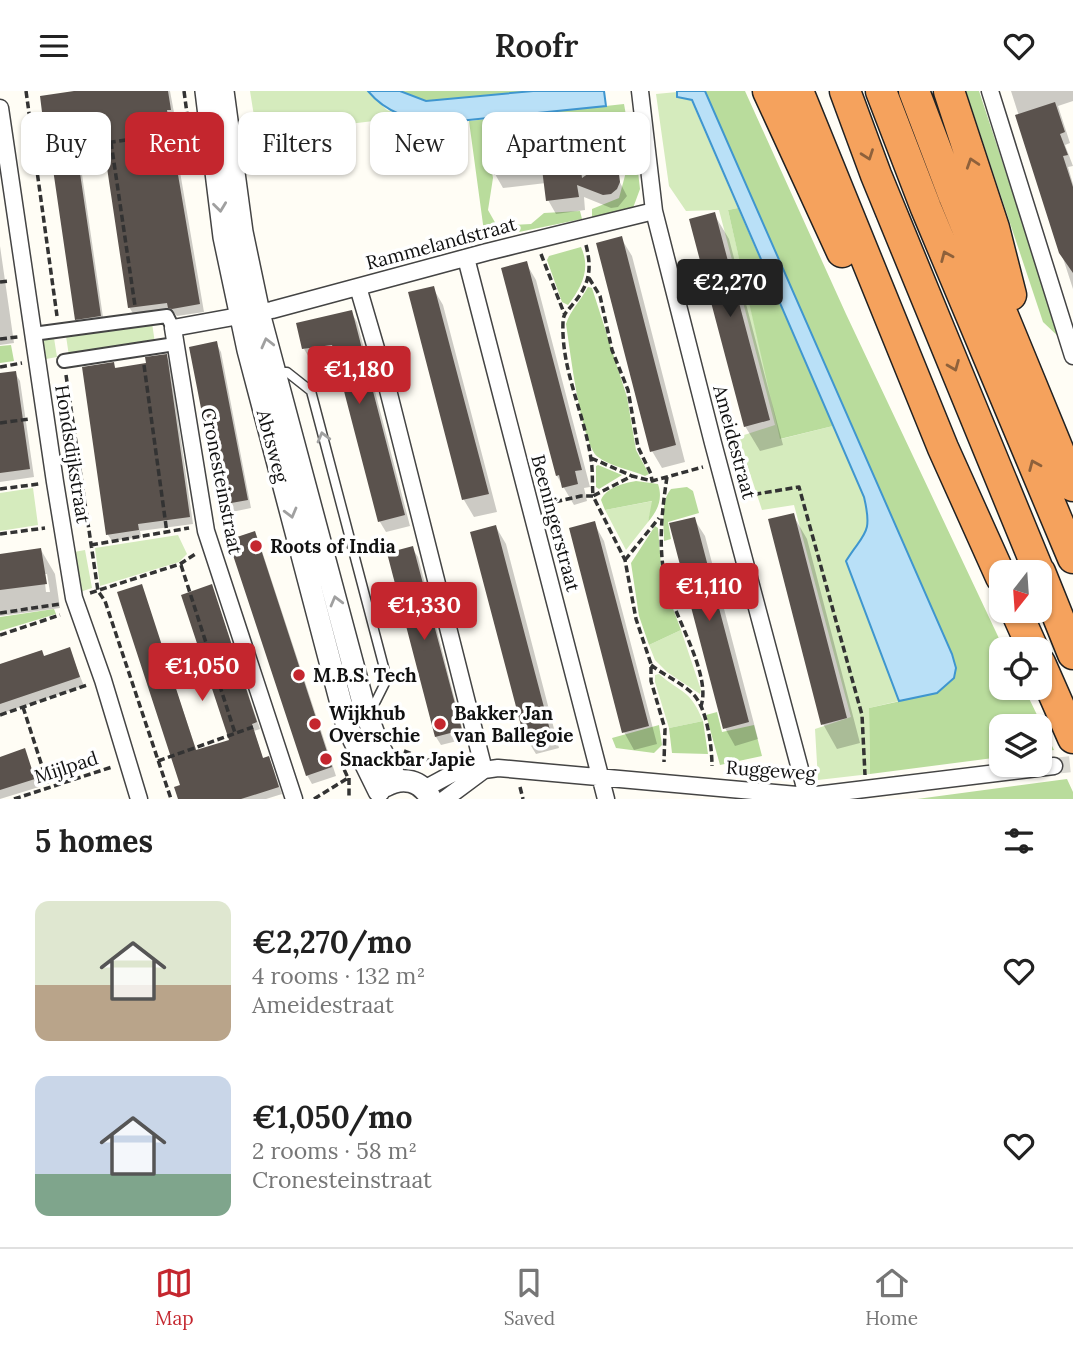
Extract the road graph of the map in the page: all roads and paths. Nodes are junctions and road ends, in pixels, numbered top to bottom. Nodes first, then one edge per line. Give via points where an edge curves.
1 (26, 91) edge
2 (206, 91) edge
3 (223, 91) edge
4 (640, 91) edge
5 (768, 91) edge
6 (798, 91) edge
7 (845, 91) edge
8 (881, 91) edge
9 (914, 91) edge
10 (949, 91) edge
11 (990, 91) edge
12 (0, 108) edge
13 (29, 112) edge
14 (125, 140) edge
15 (111, 142) joint
16 (39, 175) edge
17 (654, 211) junction
18 (582, 229) junction
19 (538, 240) junction
20 (466, 258) junction
21 (589, 278) junction
22 (9, 281) dead end
23 (0, 282) edge
24 (358, 287) junction
25 (564, 313) junction
26 (249, 315) junction
27 (137, 321) junction
28 (59, 331) junction
29 (33, 334) junction
30 (174, 336) junction
31 (142, 349) junction
32 (1073, 355) edge
33 (64, 361) joint
34 (274, 372) junction
35 (1035, 391) junction
36 (29, 419) dead end
37 (0, 423) edge
38 (943, 448) junction
39 (591, 458) junction
40 (718, 462) junction
41 (632, 476) junction
42 (667, 477) junction
43 (652, 481) junction
44 (55, 482) junction
45 (1073, 486) edge
46 (0, 489) edge
47 (593, 496) junction
48 (728, 499) junction
49 (530, 508) junction
50 (660, 516) junction
51 (205, 525) junction
52 (45, 528) dead end
53 (167, 533) junction
54 (0, 534) edge
55 (90, 545) junction
56 (210, 545) junction
57 (1073, 558) edge
58 (625, 560) junction
59 (993, 560) edge
60 (1035, 560) edge
61 (180, 564) junction
62 (98, 591) junction
63 (74, 598) junction
64 (1052, 602) edge
65 (0, 613) edge
66 (60, 615) dead end
67 (0, 635) edge
68 (1073, 655) edge
69 (650, 664) junction
70 (103, 680) junction
71 (1052, 690) edge
72 (701, 706) junction
73 (23, 707) junction
74 (365, 710) junction
75 (0, 715) edge
76 (268, 722) junction
77 (235, 733) junction
78 (1073, 738) edge
79 (158, 761) junction
80 (128, 762) junction
81 (664, 762) dead end
82 (712, 766) dead end
83 (1054, 766) tunnel mouth
84 (484, 770) junction
85 (600, 777) junction
86 (348, 778) dead end
87 (49, 788) junction
88 (866, 789) junction
89 (384, 790) edge
90 (427, 794) edge
91 (808, 798) edge
92 (14, 799) edge
93 (139, 799) edge
94 (171, 799) edge
95 (294, 799) edge
96 (314, 799) edge
97 (445, 799) edge
98 (606, 799) edge

1 - 13 path
2 -> 26 street, Abtsweg via 224,237
3 - 26 street, Abtsweg
4 - 17 street, Ameidestraat
5 - 38 highway via 827,221
6 - 38 highway
7 -> 60 highway
57 -> 8 highway
9 - 35 highway
35 -> 10 highway via 994,228
11 - 32 street
12 - 29 street, Hondsdijkstraat
14 - 15 path
15 - 27 path
16 - 28 path
17 - 18 street, Rammelandstraat
17 - 40 street, Ameidestraat
18 - 19 street, Rammelandstraat
18 - 21 path via 591,264
19 - 20 street, Rammelandstraat
19 - 25 path
20 - 24 street, Rammelandstraat
20 - 49 street, Beeningerstraat
21 - 25 path
21 - 43 path via 600,296 612,350 628,390 638,447
22 - 23 path
24 - 26 street, Rammelandstraat
24 - 84 street
25 - 39 path via 565,361
26 - 30 street, Rammelandstraat
34 -> 26 street, Abtsweg
26 -> 89 street, Abtsweg via 347,726
27 - 28 street
27 - 30 street via 167,316
28 - 29 street
29 - 44 street, Hondsdijkstraat
30 - 31 street
30 - 51 street, Cronesteinstraat
31 - 33 street
31 - 53 path
33 - 55 path
74 -> 34 street, Abtsweg
74 -> 34 lane via 376,701 387,679 311,391 287,372
35 - 45 highway
36 - 37 path
38 - 59 highway
39 - 41 path
39 - 47 path
40 - 42 path
40 - 48 street, Ameidestraat
41 - 43 path
41 - 47 path
42 - 43 path
42 - 50 path
44 - 46 path
44 - 63 street, Hondsdijkstraat
47 - 49 path
47 - 58 path
48 - 88 path via 799,487 862,715
48 - 91 street, Ameidestraat
49 - 85 street, Beeningerstraat
50 - 58 path
50 - 72 path via 665,579 695,660 705,696
51 - 53 path
51 - 56 street, Cronesteinstraat
52 - 54 path
53 - 55 path
55 - 62 path
56 - 61 path
56 - 76 street, Cronesteinstraat
58 - 69 path
61 - 62 path
61 - 77 path
62 - 63 path
62 - 79 path
63 - 65 path
63 - 70 street, Hondsdijkstraat
64 - 68 highway
66 - 67 path
69 - 72 path via 693,694
69 - 81 path via 665,729
70 - 73 path
70 - 80 street, Hondsdijkstraat
71 - 78 highway
72 - 82 path
73 - 75 path
73 - 87 path
74 - 89 street, Abtsweg via 378,745
76 - 77 path
76 - 95 street, Cronesteinstraat
77 - 79 path
79 - 94 path
80 - 87 path, Mijlpad
80 - 93 street, Hondsdijkstraat
83 - 88 street, Ruggeweg
84 - 85 street, Ruggeweg
84 - 90 street, Ruggeweg via 463,768
84 - 97 street
85 - 91 street, Ruggeweg
85 - 98 street, Beeningerstraat
86 - 96 path
87 - 92 path, Mijlpad
88 - 91 street, Ruggeweg
89 - 90 street via 411,781

